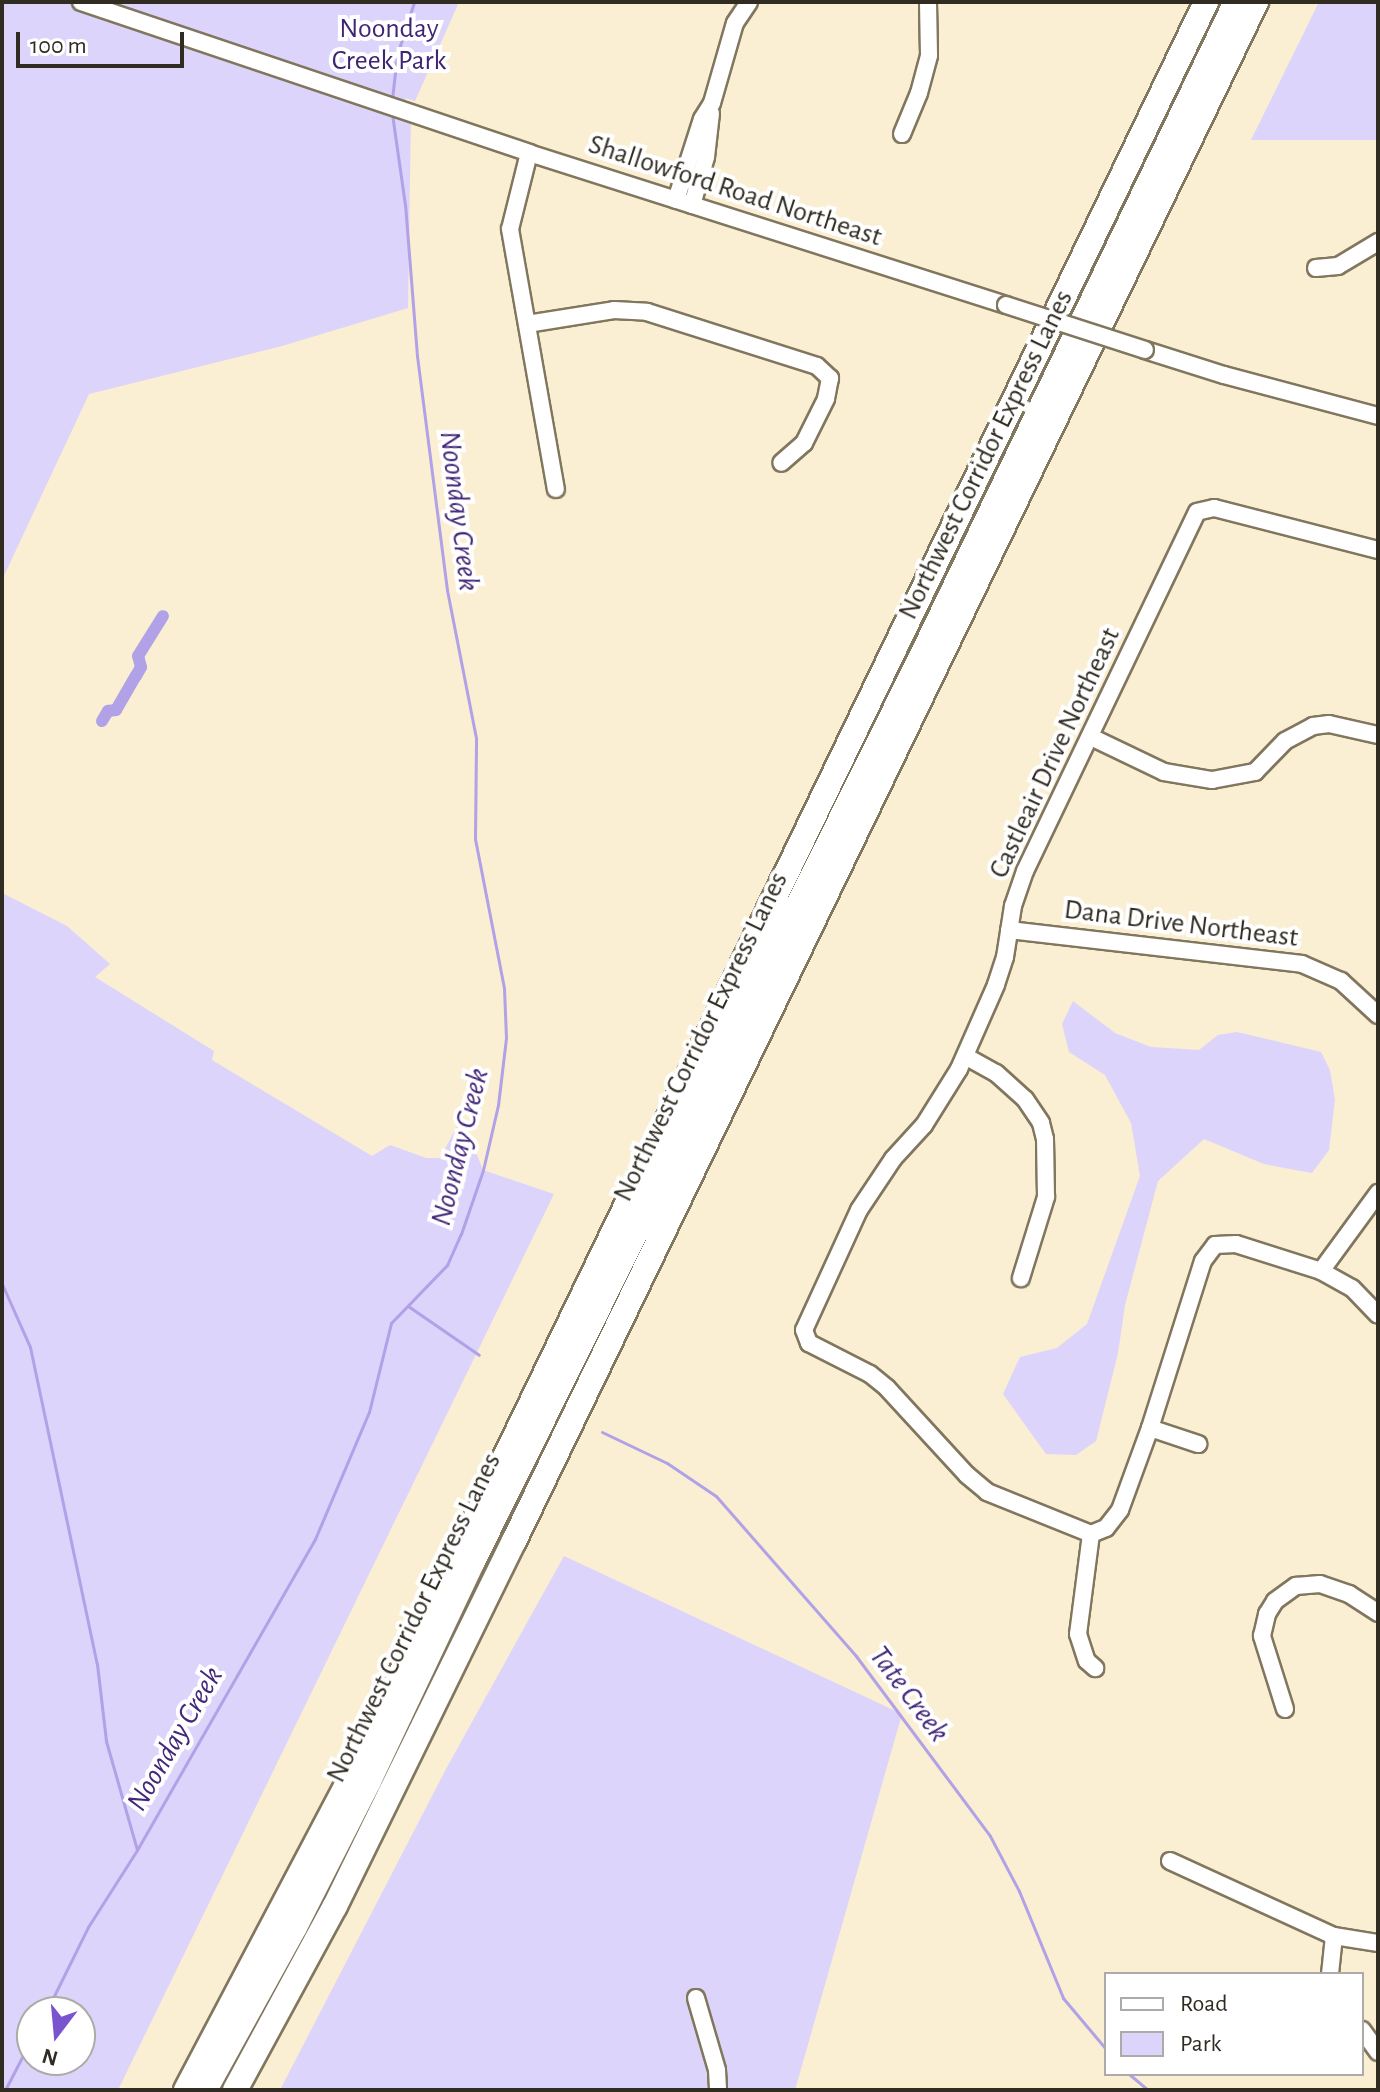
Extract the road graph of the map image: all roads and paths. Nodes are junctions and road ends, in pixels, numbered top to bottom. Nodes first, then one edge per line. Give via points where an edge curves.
1 (81, 2) edge
2 (749, 2) edge
3 (928, 2) edge
4 (1206, 2) edge
5 (1225, 2) edge
6 (1236, 2) edge
7 (1256, 2) edge
8 (902, 134) dead end
9 (529, 153) junction
10 (684, 203) junction
11 (1378, 242) edge
12 (1316, 268) dead end
13 (527, 324) junction
14 (1378, 416) edge
15 (781, 463) dead end
16 (556, 489) dead end
17 (1378, 550) edge
18 (897, 644) junction
19 (1378, 735) edge
20 (1091, 737) junction
21 (1009, 930) junction
22 (1378, 1015) edge
23 (965, 1056) junction
24 (1378, 1193) edge
25 (1321, 1271) junction
26 (1021, 1278) dead end
27 (1378, 1315) edge
28 (1150, 1428) junction
29 (1198, 1444) dead end
30 (1091, 1534) junction
31 (1378, 1613) edge
32 (1095, 1668) dead end
33 (1285, 1709) dead end
34 (1170, 1861) dead end
35 (1334, 1936) junction
36 (1378, 1943) edge
37 (1330, 1972) edge
38 (696, 1998) dead end
39 (1364, 2033) edge
40 (1378, 2052) edge
41 (186, 2090) edge
42 (205, 2090) edge
43 (235, 2090) edge
44 (718, 2090) edge

1 - 9 street, Shallowford Road Northeast
2 - 10 street via 735,23 712,103 706,157
3 - 8 street via 929,55
4 - 18 highway
5 - 18 highway via 1045,369
6 - 42 highway, Northwest Corridor Express Lanes via 369,1781
7 - 43 highway via 521,1527 335,1906
9 - 10 street, Shallowford Road Northeast
9 - 13 street via 510,229
10 - 14 street, Shallowford Road Northeast, bridge via 1145,350
11 - 12 street via 1338,266
13 - 15 street via 614,310 647,312 835,375 804,443
13 - 16 street
17 - 20 street, Castleair Drive Northeast via 1200,502
18 - 41 highway via 352,1775
19 - 20 street via 1329,724 1313,726 1285,741 1255,772 1212,780 1164,772
20 - 21 street, Castleair Drive Northeast via 1025,871
21 - 22 street, Dana Drive Northeast via 1302,964 1341,981
21 - 23 street, Castleair Drive Northeast via 996,985
23 - 26 street via 996,1073 1025,1099 1041,1123 1046,1197
23 - 30 street, Castleair Drive Northeast via 924,1125 871,1191 798,1337 870,1374 987,1492
24 - 25 street
25 - 27 street via 1352,1288
25 - 28 street via 1212,1238
28 - 29 street
28 - 30 street via 1116,1517
30 - 32 street via 1078,1634 1087,1661
31 - 33 street via 1349,1594 1320,1584 1296,1586 1275,1601 1262,1636
34 - 35 street
35 - 36 street
35 - 37 street
38 - 44 street
39 - 40 street

